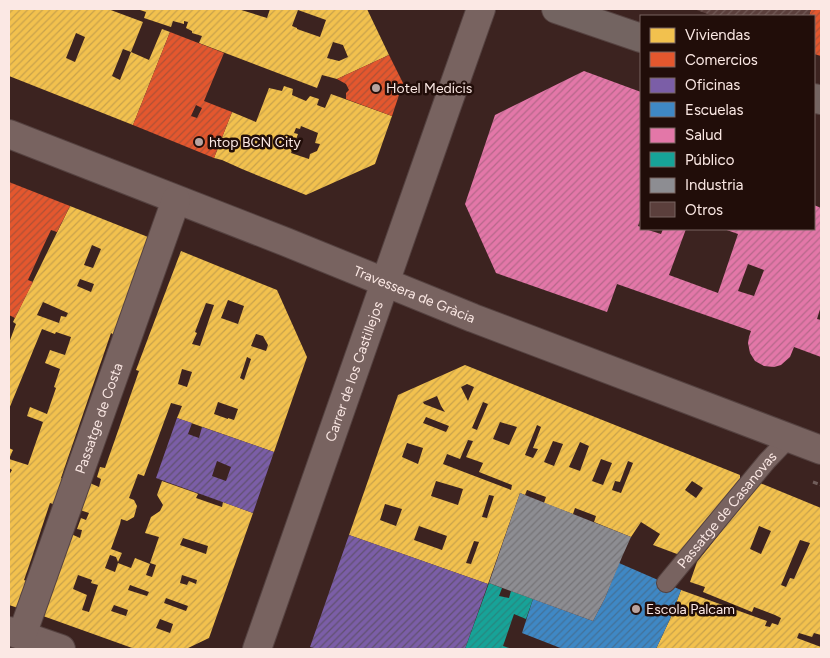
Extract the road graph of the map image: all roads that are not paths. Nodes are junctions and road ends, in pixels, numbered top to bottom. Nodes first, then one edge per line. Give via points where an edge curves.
1 (482, 9) edge
2 (556, 9) edge
3 (640, 38) edge
4 (9, 134) edge
5 (176, 200) junction
6 (386, 282) junction
7 (789, 438) junction
8 (821, 450) edge
9 (666, 583) dead end
10 (15, 633) edge
11 (61, 649) edge
12 (258, 649) edge

1 - 6 street, Carrer de los Castillejos
2 - 3 main road
4 - 5 street, Travessera de Gràcia
5 - 6 street, Travessera de Gràcia
5 - 10 street, Passatge de Costa
6 - 7 street, Travessera de Gràcia
6 - 12 street, Carrer de los Castillejos
7 - 8 street, Travessera de Gràcia
7 - 9 lane, Passatge de Casanovas
10 - 11 street

